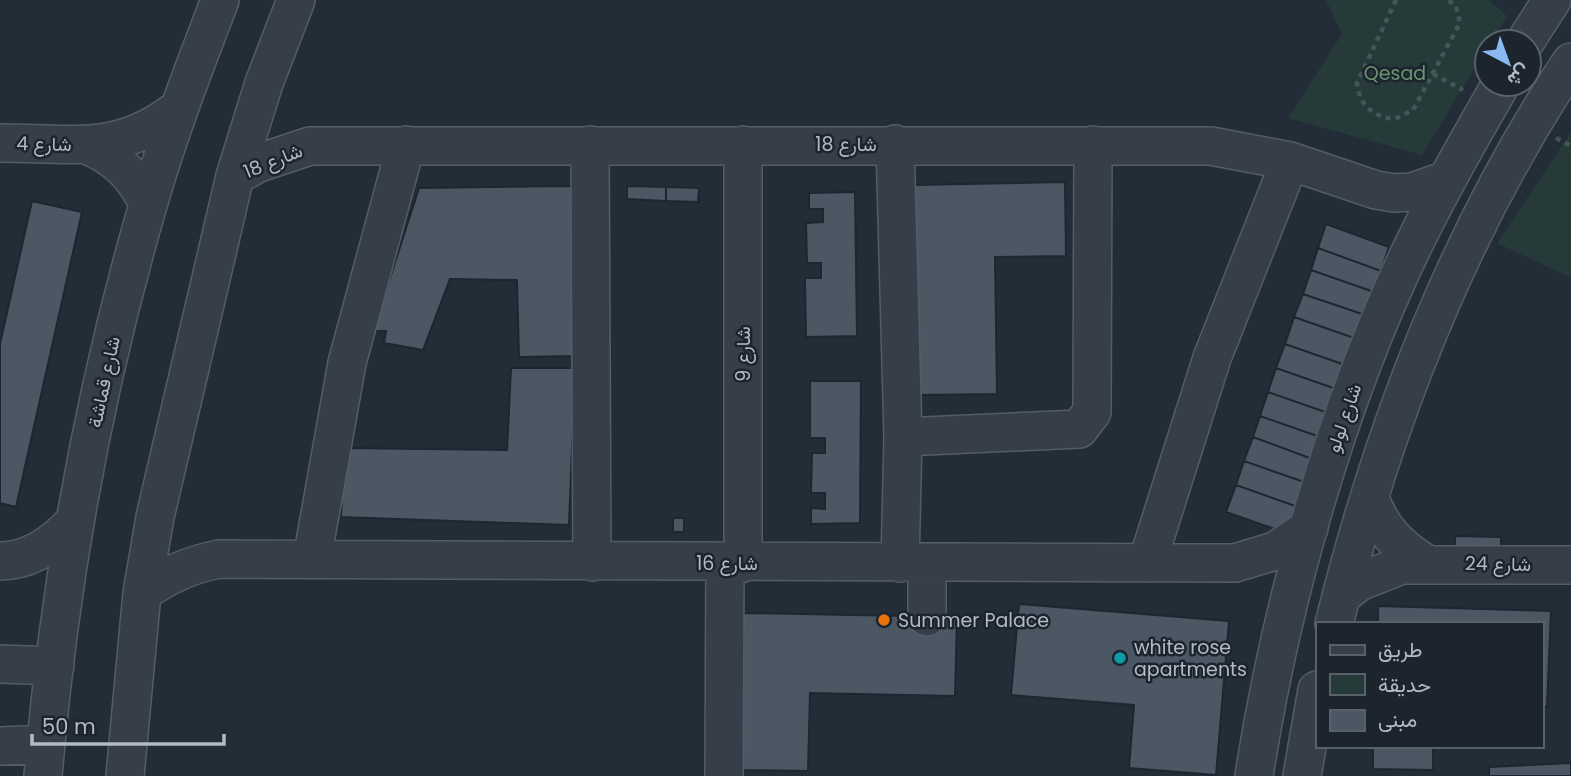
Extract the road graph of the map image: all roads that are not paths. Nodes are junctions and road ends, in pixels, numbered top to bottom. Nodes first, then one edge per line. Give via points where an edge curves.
1 (220, 0) edge
2 (296, 0) edge
3 (1571, 62) edge
4 (264, 83) junction
5 (1493, 98) edge
6 (1500, 98) edge
7 (179, 108) junction
8 (1530, 124) junction
9 (0, 143) edge
10 (895, 144) junction
11 (87, 145) junction
12 (406, 145) junction
13 (590, 145) junction
14 (743, 145) junction
15 (1093, 145) junction
16 (310, 146) junction
17 (1290, 161) junction
18 (235, 176) junction
19 (1447, 180) junction
20 (1376, 190) junction
21 (148, 204) junction
22 (1412, 249) junction
23 (903, 437) junction
24 (1370, 498) junction
25 (155, 517) junction
26 (75, 521) junction
27 (1310, 528) junction
28 (219, 559) junction
29 (312, 559) junction
30 (4, 561) edge
31 (592, 562) junction
32 (734, 563) junction
33 (914, 563) junction
34 (1147, 563) junction
35 (1235, 563) junction
36 (1424, 563) junction
37 (1571, 565) edge
38 (142, 593) junction
39 (1337, 610) edge
40 (61, 615) junction
41 (927, 617) dead end
42 (1287, 618) junction
43 (0, 664) edge
44 (55, 666) junction
45 (1316, 696) edge
46 (0, 746) edge
47 (45, 760) edge
48 (125, 776) edge
49 (724, 776) edge
50 (1254, 776) edge
51 (1302, 776) edge

1 - 7 street, شارع قماشة
2 - 4 street
3 - 8 street
4 - 16 street, شارع 18 via 273,108 289,130
4 - 18 street
5 - 19 street, شارع لولو
6 - 8 street
7 - 11 street, شارع 4 via 137,136
7 - 21 street, شارع قماشة
8 - 24 street via 1439,306
9 - 11 street, شارع 4
10 - 14 street, شارع 18
10 - 15 street, شارع 18
10 - 23 street
11 - 21 street, شارع 4 via 124,168
12 - 13 street, شارع 18
12 - 16 street, شارع 18
12 - 29 street via 347,363
13 - 14 street, شارع 18
13 - 31 street
14 - 32 street, شارع 9
15 - 17 street, شارع 18 via 1211,146
15 - 23 street via 1092,412 1079,429
16 - 18 street, شارع 18
17 - 20 street, شارع 18
17 - 34 street via 1212,358
18 - 25 street
19 - 20 street, شارع 18 via 1412,192
19 - 22 street, شارع لولو
20 - 22 street
21 - 26 street, شارع قماشة via 106,365
22 - 27 street, شارع لولو via 1372,340
23 - 33 street
24 - 36 street via 1390,536
24 - 39 street
25 - 28 street, شارع 16 via 172,536
25 - 38 street
26 - 30 street via 46,547
26 - 40 street, شارع قماشة
27 - 35 street, شارع 16 via 1275,551
27 - 42 street, شارع لولو
28 - 29 street, شارع 16
28 - 38 street, شارع 16 via 165,576
29 - 31 street, شارع 16
30 - 40 street via 39,583
31 - 32 street, شارع 16
32 - 33 street, شارع 16
32 - 49 street, شارع 9
33 - 34 street, شارع 16
33 - 41 street
34 - 35 street, شارع 16
35 - 42 street via 1266,586
36 - 37 street, شارع 24
36 - 39 street, شارع 24 via 1380,571
38 - 48 street
40 - 44 street, شارع قماشة
42 - 50 street, شارع لولو
43 - 44 street
44 - 47 street, شارع قماشة
45 - 51 street
46 - 47 street

